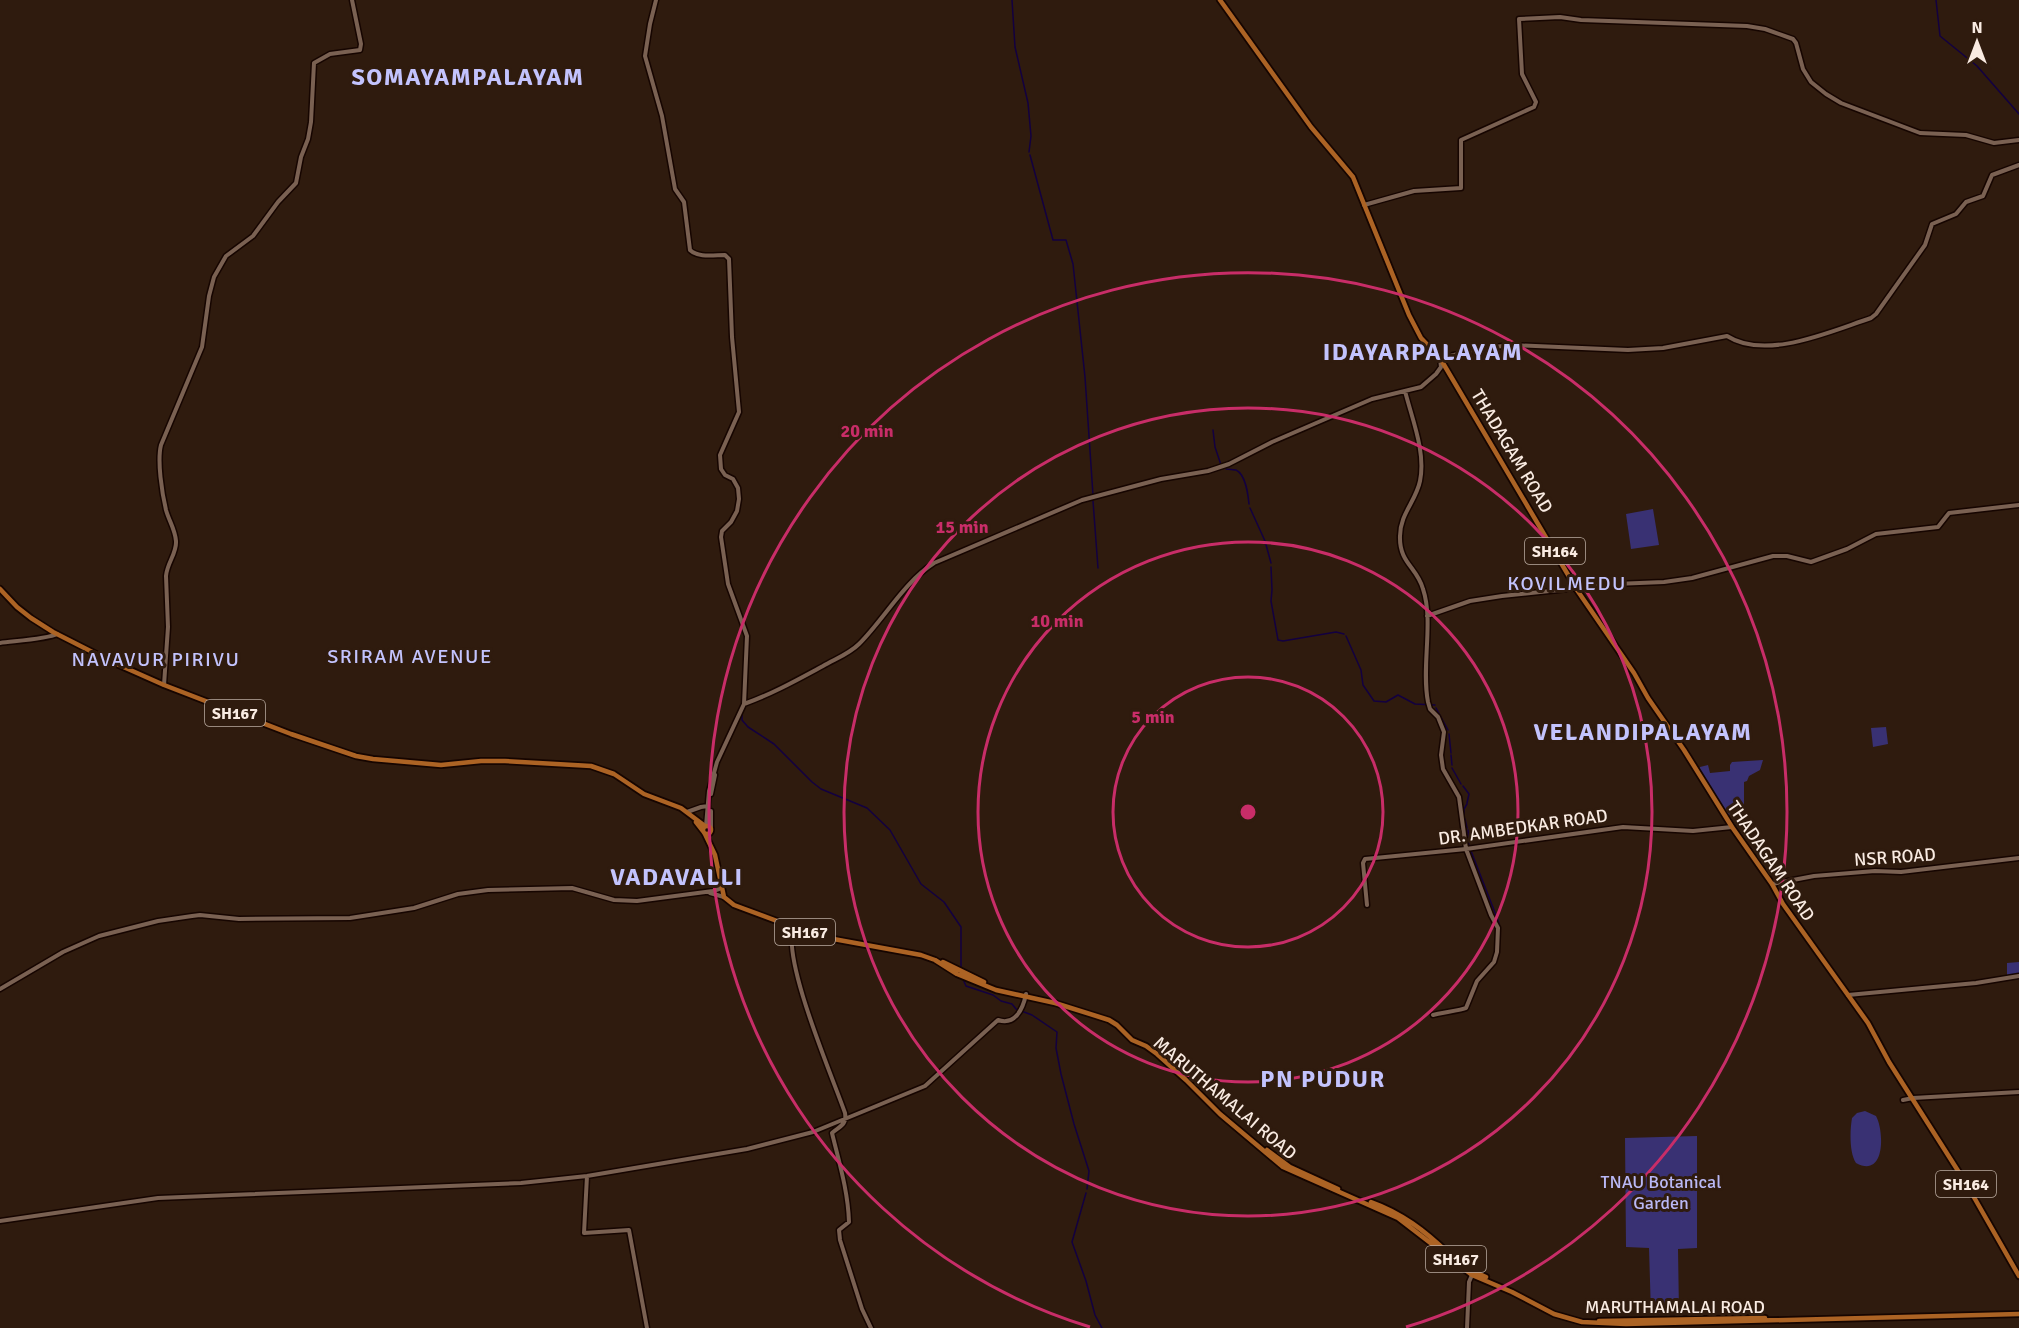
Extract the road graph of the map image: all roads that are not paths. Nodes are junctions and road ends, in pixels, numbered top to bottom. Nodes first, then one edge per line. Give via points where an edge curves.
1 (352, 0) edge
2 (656, 0) edge
3 (1220, 0) edge
4 (2019, 140) edge
5 (2019, 165) edge
6 (1364, 205) junction
7 (1440, 358) junction
8 (1406, 391) junction
9 (2019, 505) edge
10 (0, 589) edge
11 (1577, 590) junction
12 (1427, 615) junction
13 (57, 634) junction
14 (0, 644) edge
15 (164, 685) junction
16 (744, 704) junction
17 (715, 771) junction
18 (708, 806) junction
19 (687, 813) junction
20 (1732, 827) junction
21 (707, 830) junction
22 (1466, 849) junction
23 (2019, 858) edge
24 (1772, 884) junction
25 (721, 890) junction
26 (1367, 905) dead end
27 (794, 927) junction
28 (2019, 976) edge
29 (0, 989) edge
30 (1848, 994) junction
31 (1026, 996) junction
32 (1433, 1015) dead end
33 (2019, 1092) edge
34 (1911, 1097) junction
35 (1903, 1100) dead end
36 (846, 1119) junction
37 (587, 1176) junction
38 (0, 1221) edge
39 (2019, 1274) edge
40 (1472, 1275) junction
41 (2019, 1313) edge
42 (1608, 1324) edge
43 (647, 1328) edge
44 (871, 1328) edge
45 (1467, 1328) edge

1 - 15 street via 361,49 330,54 314,63 311,122 296,183 253,236 226,256 214,277 202,347 160,451 166,511 176,540 166,567 168,627
2 - 16 street via 645,56 662,116 675,189 684,201 690,250 729,259 739,411 720,455 722,469 733,479 739,499 737,511 722,537 728,584 747,636
3 - 6 main road, THADAGAM ROAD / SH164 via 1311,127 1353,177
4 - 6 street via 1994,143 1966,135 1920,133 1841,102 1811,82 1793,39 1765,28 1560,17 1519,19 1521,69 1536,102 1534,107 1461,140 1461,188 1414,191
5 - 7 street via 1992,175 1983,196 1932,224 1919,254 1871,318 1795,343 1767,346 1737,343 1727,336 1628,350 1510,345
6 - 7 main road, THADAGAM ROAD / SH164 via 1409,315 1421,338
7 - 8 street via 1441,367 1429,382
7 - 11 main road, THADAGAM ROAD / SH164
8 - 12 street via 1421,472 1416,494 1402,520 1400,547 1421,582
8 - 16 street via 1372,399 1229,464 1082,500 934,563 910,582 851,651
9 - 11 street via 1949,513 1938,526 1876,534 1811,562 1773,556 1692,578
10 - 13 main road, SH167 via 17,607
11 - 12 street via 1486,598
11 - 20 main road, THADAGAM ROAD / SH164
12 - 22 street via 1428,704 1444,732 1443,769 1459,797
13 - 14 street
13 - 15 main road, SH167
15 - 19 main road, SH167 via 356,756 441,765 495,762 592,768 614,776 646,797
16 - 17 street
17 - 18 street
17 - 21 street
18 - 19 street
18 - 21 street
19 - 21 main road, SH167
20 - 22 street, DR. AMBEDKAR ROAD via 1693,831 1623,828
20 - 24 main road, THADAGAM ROAD / SH164
21 - 25 main road
22 - 26 street, DR. AMBEDKAR ROAD via 1365,859
22 - 32 street via 1498,928 1497,952 1464,1009
23 - 24 street, NSR ROAD via 1901,872 1814,876
24 - 30 main road, THADAGAM ROAD / SH164
25 - 27 main road, MARUTHAMALAI ROAD / SH167 via 737,904
25 - 29 street via 637,901 572,888 488,890 350,918 192,916 99,936
27 - 31 main road, MARUTHAMALAI ROAD / SH167 via 814,934 913,950 1006,993
27 - 36 street via 793,955 799,982
28 - 30 street
30 - 34 main road, THADAGAM ROAD / SH164
31 - 36 street via 1011,1022 998,1020 925,1086
31 - 40 main road, MARUTHAMALAI ROAD / SH167 via 1114,1023 1132,1040 1157,1054 1283,1167 1398,1218
31 - 42 main road, MARUTHAMALAI ROAD / SH167 via 1072,1005 1115,1021 1133,1038 1161,1054 1284,1164 1401,1215 1473,1272 1561,1314
33 - 34 street
34 - 35 street
34 - 39 main road, THADAGAM ROAD / SH164
36 - 37 street via 760,1146
36 - 44 street via 832,1133 849,1215 849,1222 839,1230 840,1240
37 - 38 street via 485,1186 158,1198
37 - 43 street via 584,1233 629,1230
40 - 42 main road, MARUTHAMALAI ROAD / SH167 via 1560,1316
40 - 45 street
41 - 42 main road, MARUTHAMALAI ROAD / SH167

